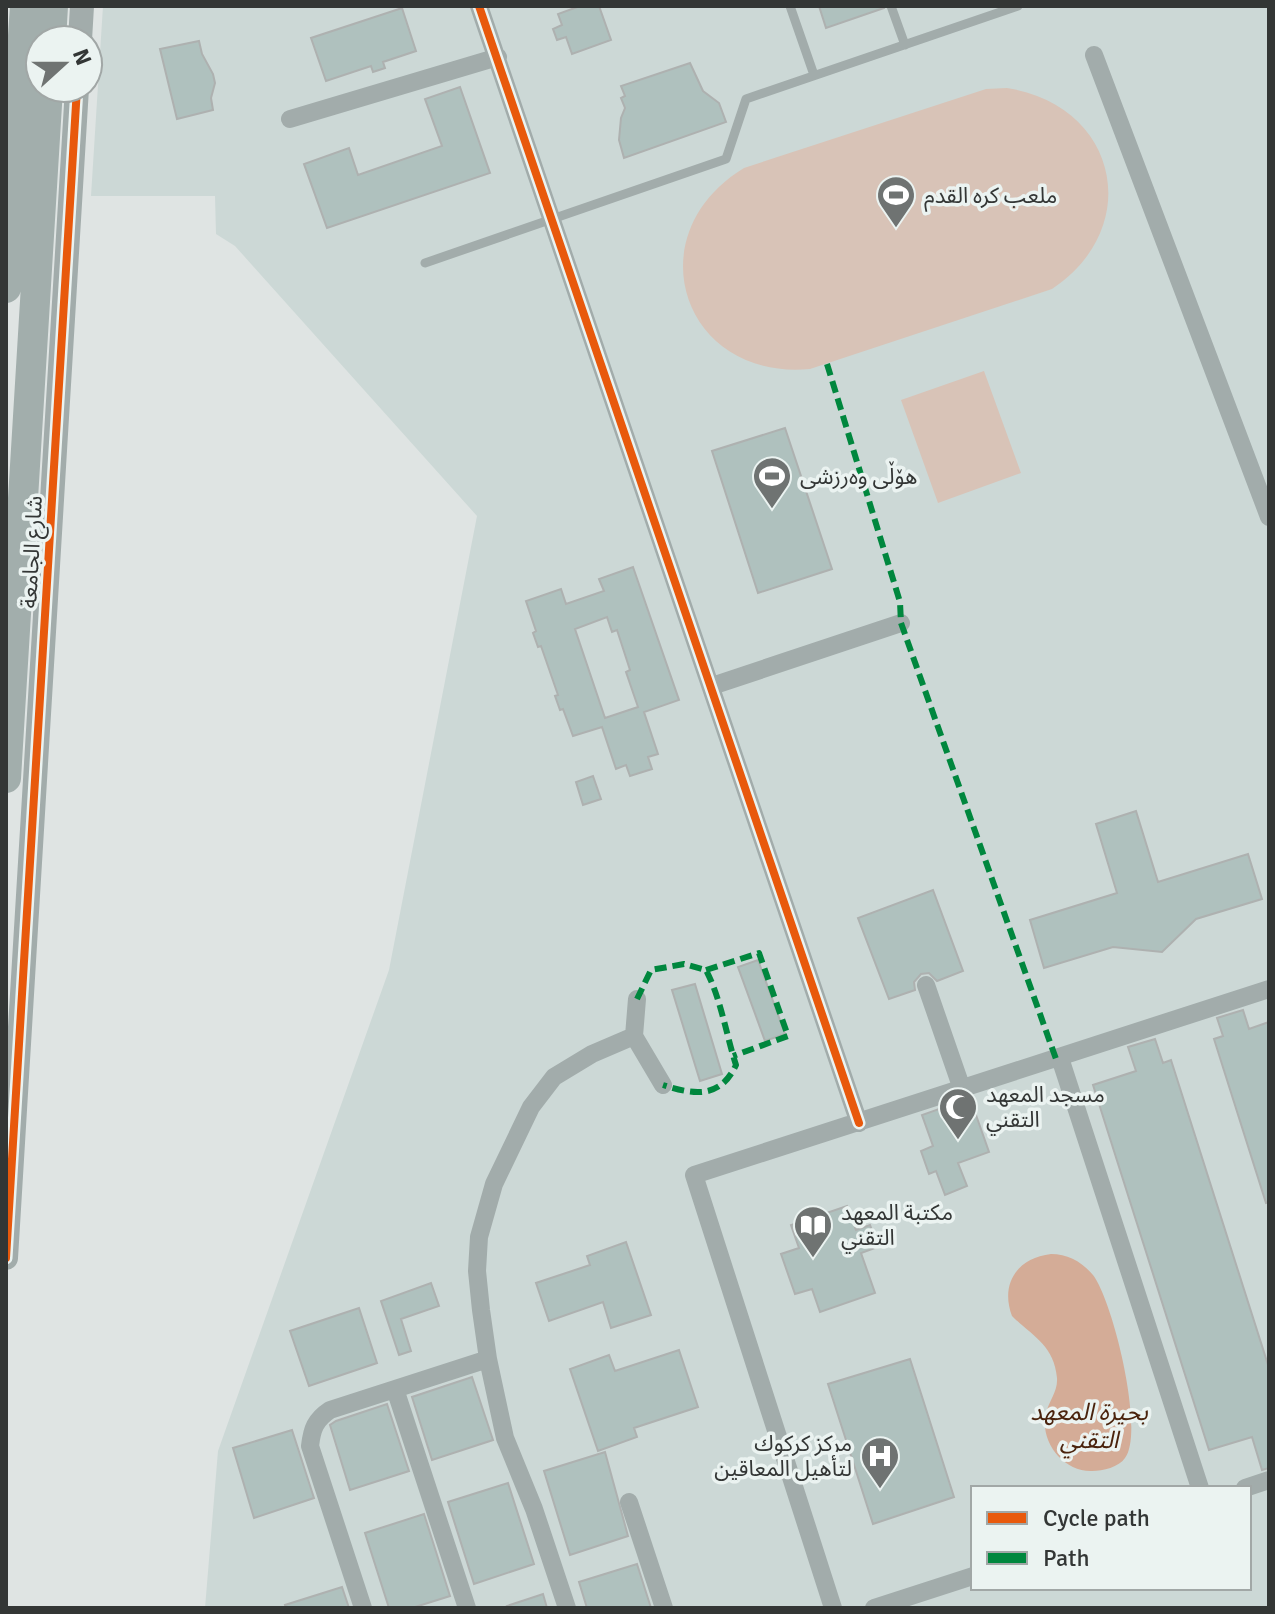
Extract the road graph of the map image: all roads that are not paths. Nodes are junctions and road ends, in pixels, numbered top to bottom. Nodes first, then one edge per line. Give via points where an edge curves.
1 (25, 6) edge
2 (479, 6) edge
3 (790, 6) edge
4 (891, 6) edge
5 (1018, 6) edge
6 (905, 45) junction
7 (1094, 55) dead end
8 (498, 57) junction
9 (814, 75) junction
10 (47, 104) edge
11 (76, 104) edge
12 (290, 119) dead end
13 (552, 219) junction
14 (425, 263) dead end
15 (6, 288) edge
16 (1269, 517) edge
17 (901, 623) dead end
18 (712, 686) junction
19 (6, 778) edge
20 (926, 985) dead end
21 (1269, 989) edge
22 (637, 999) dead end
23 (634, 1036) junction
24 (1060, 1058) junction
25 (663, 1085) dead end
26 (962, 1089) junction
27 (859, 1123) junction
28 (6, 1258) edge
29 (488, 1359) junction
30 (395, 1389) junction
31 (1199, 1486) edge
32 (629, 1502) dead end
33 (971, 1577) edge
34 (363, 1608) edge
35 (467, 1608) edge
36 (567, 1608) edge
37 (664, 1608) edge
38 (833, 1608) edge
39 (874, 1608) edge

1 - 15 main road
2 - 8 street
3 - 9 lane
4 - 6 lane
5 - 6 lane
6 - 9 lane
7 - 16 street
8 - 12 street
8 - 13 street
9 - 13 lane via 746,99 726,159
10 - 19 main road
11 - 28 street, شارع الجامعة
13 - 14 lane
13 - 18 street
17 - 18 street
18 - 27 street
20 - 26 street
21 - 24 street
22 - 23 street
23 - 25 street
23 - 29 street via 554,1077 531,1107 494,1184 479,1237 477,1271
24 - 26 street
24 - 31 street
26 - 27 street
27 - 38 street via 694,1175
29 - 30 street
29 - 36 street via 505,1438
30 - 34 street via 330,1410 312,1430 310,1446
30 - 35 street
32 - 37 street
33 - 39 street

